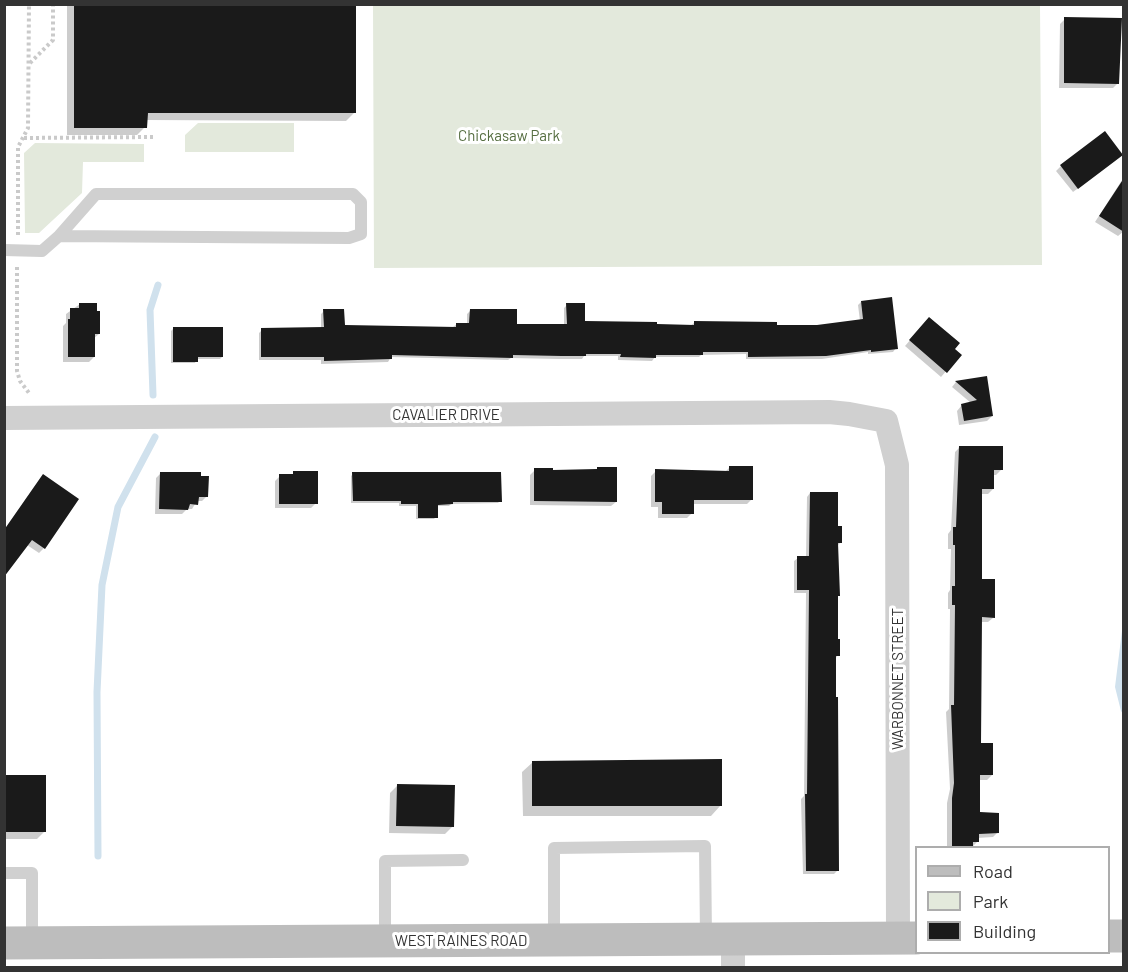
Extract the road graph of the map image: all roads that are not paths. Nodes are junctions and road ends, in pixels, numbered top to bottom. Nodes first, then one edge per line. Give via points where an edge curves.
1 (59, 236) junction
2 (4, 250) edge
3 (4, 418) edge
4 (886, 422) joint
5 (463, 860) dead end
6 (4, 873) edge
7 (907, 938) edge
8 (554, 940) junction
9 (385, 941) junction
10 (18, 943) edge
11 (724, 949) edge

1 - 1 lane via 96,194 353,194 361,202 361,234 350,238
1 - 2 lane via 42,251
3 - 4 street, CAVALIER DRIVE via 829,412
4 - 7 street, WARBONNET STREET via 897,465
5 - 9 lane via 385,861
6 - 10 lane via 32,873
7 - 11 main road, WEST RAINES ROAD
8 - 9 main road, WEST RAINES ROAD
8 - 11 main road, WEST RAINES ROAD
8 - 11 lane via 554,848 705,846
9 - 10 main road, WEST RAINES ROAD

